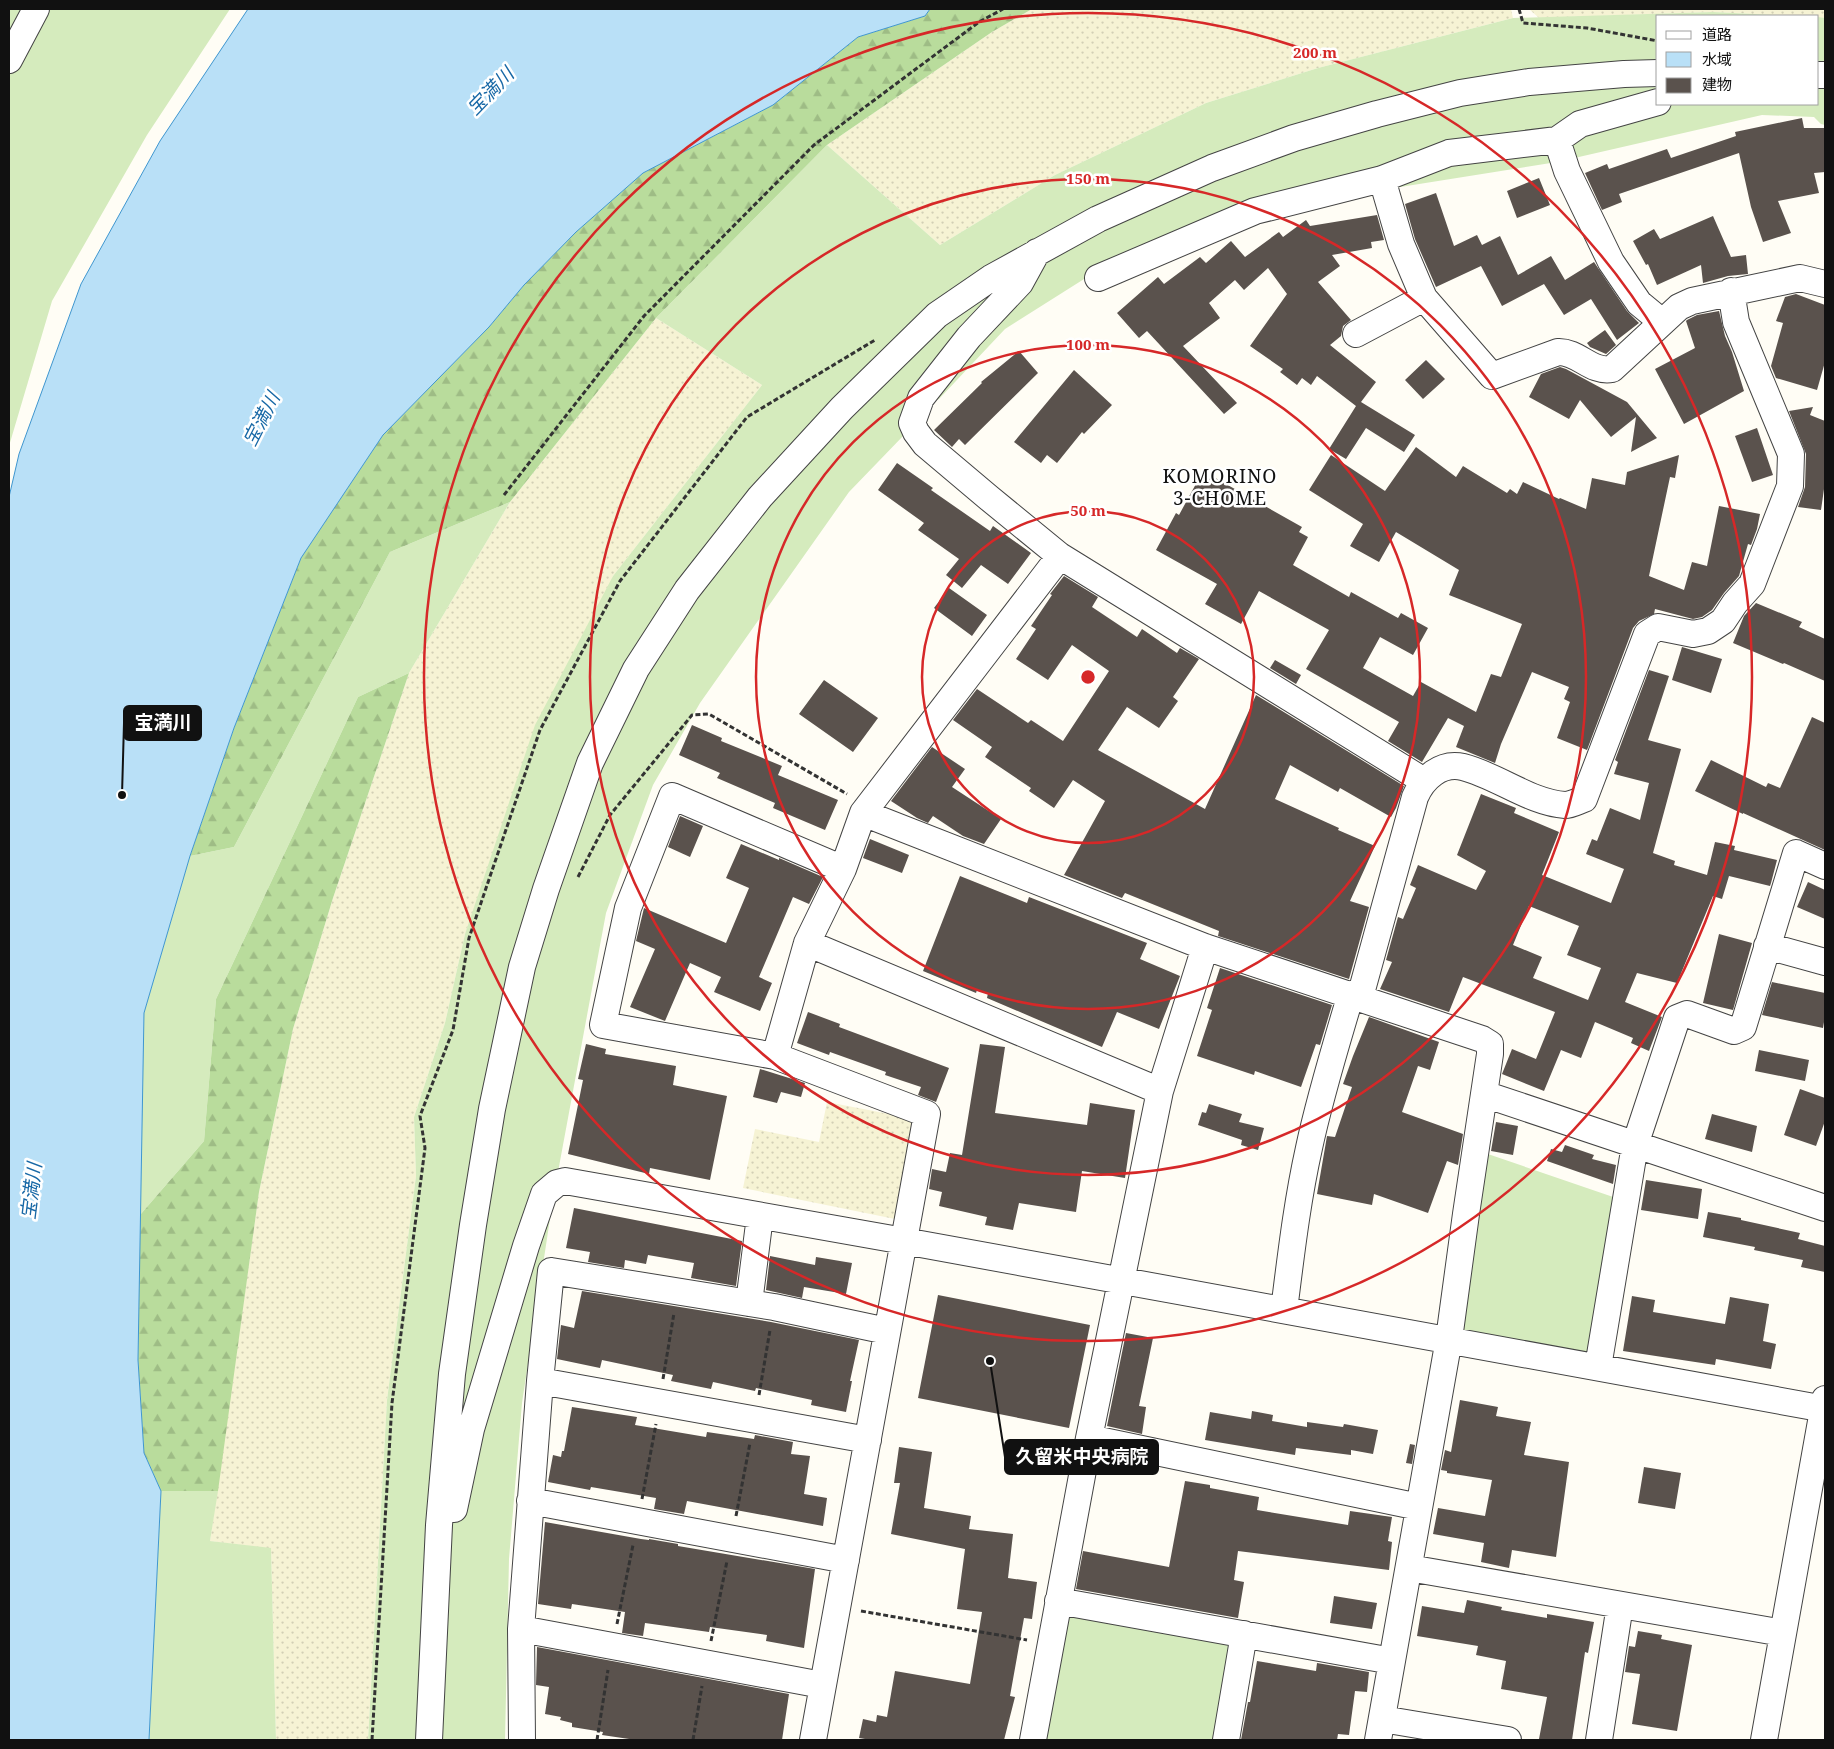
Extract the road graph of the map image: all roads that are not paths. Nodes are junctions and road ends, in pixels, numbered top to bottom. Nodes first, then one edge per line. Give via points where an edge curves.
1 (36, 9) edge
2 (9, 60) edge
3 (1656, 73) edge
4 (1656, 103) edge
5 (1557, 140) junction
6 (1382, 179) junction
7 (1037, 252) junction
8 (1098, 278) dead end
9 (1825, 284) edge
10 (1731, 291) junction
11 (1424, 298) junction
12 (1662, 322) junction
13 (1356, 334) dead end
14 (1060, 556) junction
15 (1424, 781) junction
16 (863, 813) junction
17 (1825, 866) edge
18 (843, 869) junction
19 (807, 943) junction
20 (1767, 946) junction
21 (1205, 947) junction
22 (1825, 962) edge
23 (1356, 996) junction
24 (775, 1056) junction
25 (1160, 1091) junction
26 (1484, 1094) junction
27 (1635, 1145) junction
28 (1825, 1208) edge
29 (760, 1216) junction
30 (904, 1241) junction
31 (1122, 1280) junction
32 (749, 1303) junction
33 (1284, 1310) junction
34 (887, 1331) junction
35 (1449, 1339) junction
36 (1598, 1367) junction
37 (540, 1381) junction
38 (1825, 1405) edge
39 (1089, 1438) junction
40 (868, 1440) junction
41 (530, 1501) junction
42 (1420, 1507) junction
43 (439, 1525) junction
44 (846, 1560) junction
45 (1409, 1568) junction
46 (1058, 1602) junction
47 (1620, 1605) junction
48 (521, 1630) junction
49 (1783, 1633) junction
50 (1244, 1634) junction
51 (1392, 1661) junction
52 (822, 1685) junction
53 (1380, 1730) edge
54 (429, 1740) edge
55 (522, 1740) edge
56 (813, 1740) edge
57 (1033, 1740) edge
58 (1226, 1740) edge
59 (1508, 1740) edge
60 (1598, 1740) edge
61 (1764, 1740) edge

1 - 2 street
3 - 7 street via 1529,82 1460,93 1376,114 1294,138 1212,168 1098,219
4 - 5 street via 1580,124
5 - 6 street via 1449,153
5 - 12 street via 1567,171 1611,262 1638,303
6 - 8 street via 1255,211
6 - 11 street via 1401,244
7 - 14 street via 1020,283 969,337 921,398 912,423 925,444
7 - 43 street via 991,278 938,315 842,408 760,497 687,590 636,670 590,763 522,967 492,1109 452,1374
9 - 10 street via 1800,278
10 - 12 street via 1685,304
10 - 15 street via 1736,322 1792,454 1790,486 1752,584 1723,621 1708,631 1693,634 1658,627 1647,634 1584,799 1568,805 1547,802 1462,767 1446,767 1430,774
11 - 12 street via 1492,376 1558,352 1565,352 1602,370 1612,369
11 - 13 street
14 - 15 street
14 - 16 street
15 - 23 street via 1415,797
16 - 18 street
16 - 21 street
17 - 20 street via 1796,853
18 - 19 street
18 - 24 street via 672,796 628,908 603,1025
19 - 24 street
19 - 25 street
20 - 22 street
20 - 27 street via 1743,1026 1734,1031 1687,1014 1677,1018
21 - 23 street
21 - 25 street
23 - 26 street via 1490,1044
23 - 33 street via 1329,1067 1309,1148 1294,1227
24 - 30 street via 927,1114
25 - 31 street
26 - 27 street
26 - 35 street
27 - 28 street
27 - 36 street
29 - 30 street
29 - 32 street
29 - 43 street via 565,1181 557,1183 544,1194 471,1429 455,1507 449,1519
30 - 31 street
30 - 34 street
31 - 33 street
31 - 39 street
32 - 34 street
32 - 37 street via 551,1270
33 - 35 street
34 - 40 street
35 - 36 street
35 - 42 street
36 - 38 street
37 - 40 street
37 - 41 street
38 - 49 street
39 - 42 street
39 - 46 street
40 - 44 street
41 - 44 street
41 - 48 street
42 - 45 street
43 - 54 street
44 - 52 street
45 - 47 street
45 - 51 street
46 - 50 street
46 - 57 street
47 - 49 street
47 - 60 street
48 - 52 street
48 - 55 street
49 - 61 street
50 - 51 street
50 - 58 street
51 - 53 street
52 - 56 street
53 - 59 street

